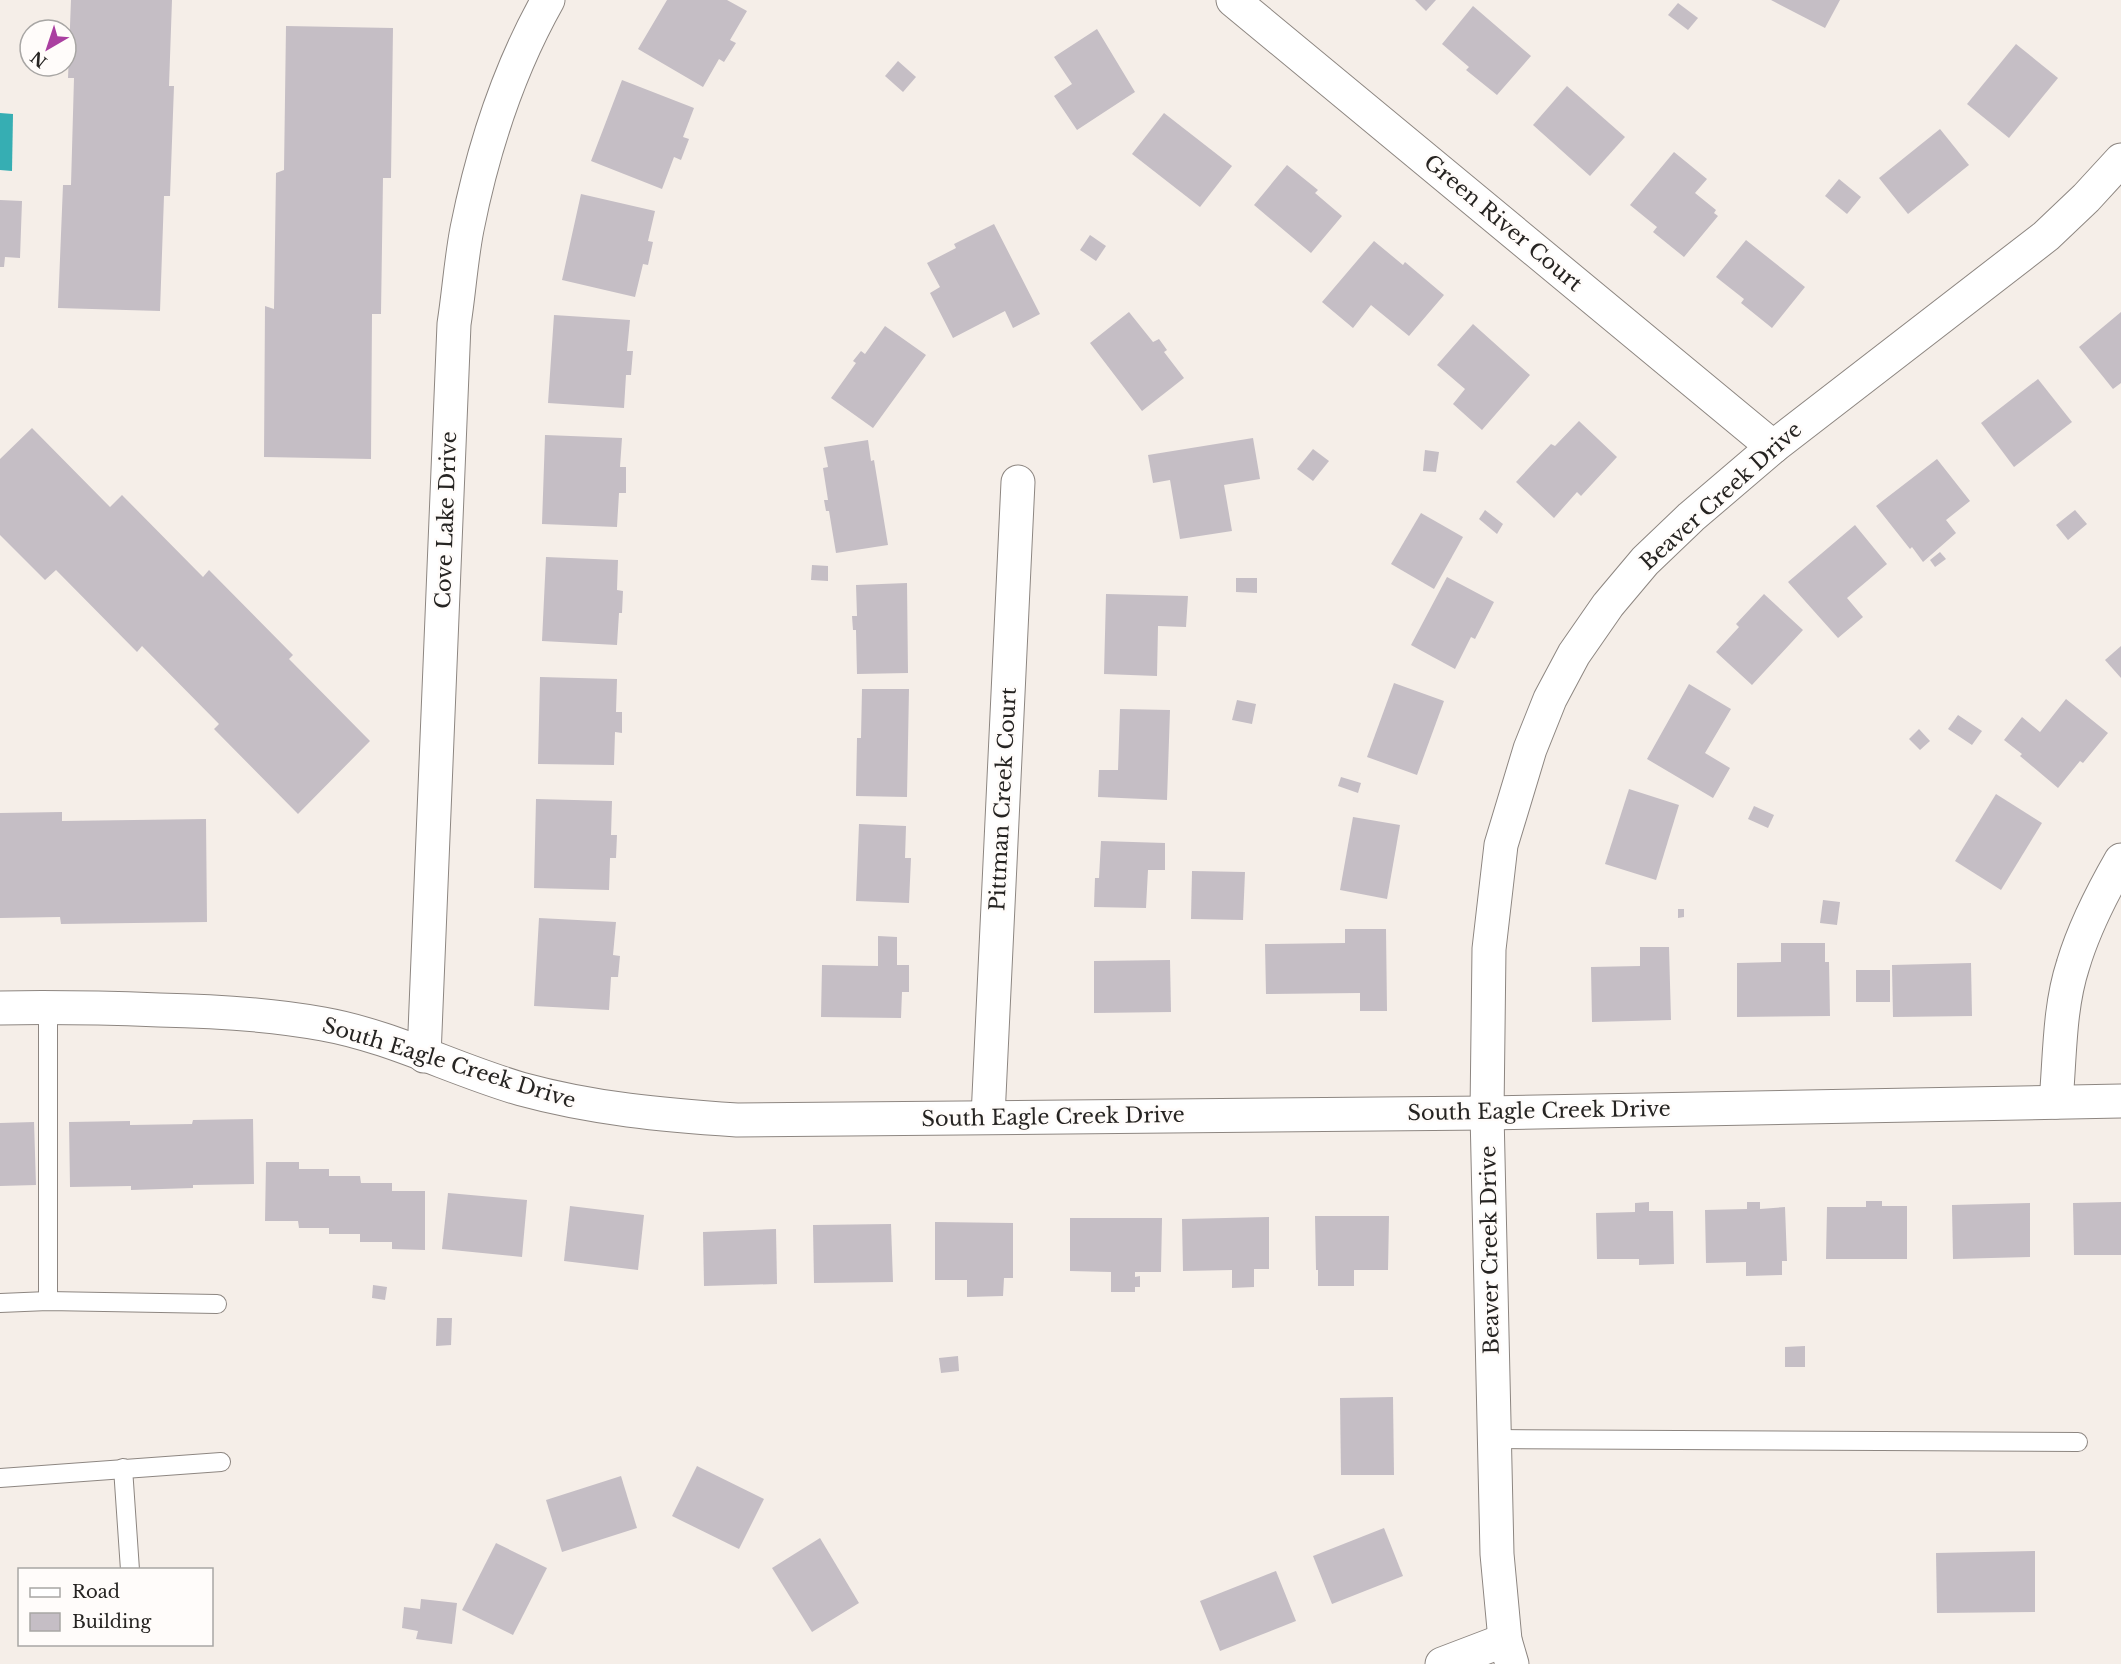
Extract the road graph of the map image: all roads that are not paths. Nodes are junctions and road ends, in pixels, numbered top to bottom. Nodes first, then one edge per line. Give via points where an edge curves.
1 (548, 0) edge
2 (1233, 0) edge
3 (2121, 160) edge
4 (1773, 447) junction
5 (1018, 482) dead end
6 (2121, 860) edge
7 (48, 1007) junction
8 (0, 1008) edge
9 (424, 1056) junction
10 (2121, 1101) edge
11 (2056, 1102) junction
12 (1487, 1113) junction
13 (988, 1117) junction
14 (48, 1301) junction
15 (0, 1303) edge
16 (217, 1304) dead end
17 (1493, 1439) junction
18 (2078, 1442) dead end
19 (221, 1462) dead end
20 (123, 1468) junction
21 (0, 1478) edge
22 (130, 1568) edge
23 (1508, 1652) edge
24 (1442, 1664) edge

1 - 9 street, Cove Lake Drive via 528,36 495,116 467,229 454,324
2 - 4 street, Green River Court
3 - 4 street, Beaver Creek Drive via 2046,236
4 - 12 street, Beaver Creek Drive via 1645,561 1574,654 1551,699 1530,749 1501,845 1489,949
5 - 13 street, Pittman Creek Court
6 - 11 street via 2089,922 2073,966 2062,1021
7 - 8 street, South Eagle Creek Drive
7 - 9 street, South Eagle Creek Drive via 225,1012 323,1024
7 - 14 lane
9 - 13 street, South Eagle Creek Drive via 523,1089 651,1115 737,1120
10 - 11 street, South Eagle Creek Drive
11 - 12 street, South Eagle Creek Drive
12 - 13 street, South Eagle Creek Drive
12 - 17 street, Beaver Creek Drive
14 - 15 lane
14 - 16 lane
17 - 18 lane
17 - 23 street, Beaver Creek Drive via 1497,1554
19 - 20 lane
20 - 21 lane
20 - 22 lane
23 - 24 street

